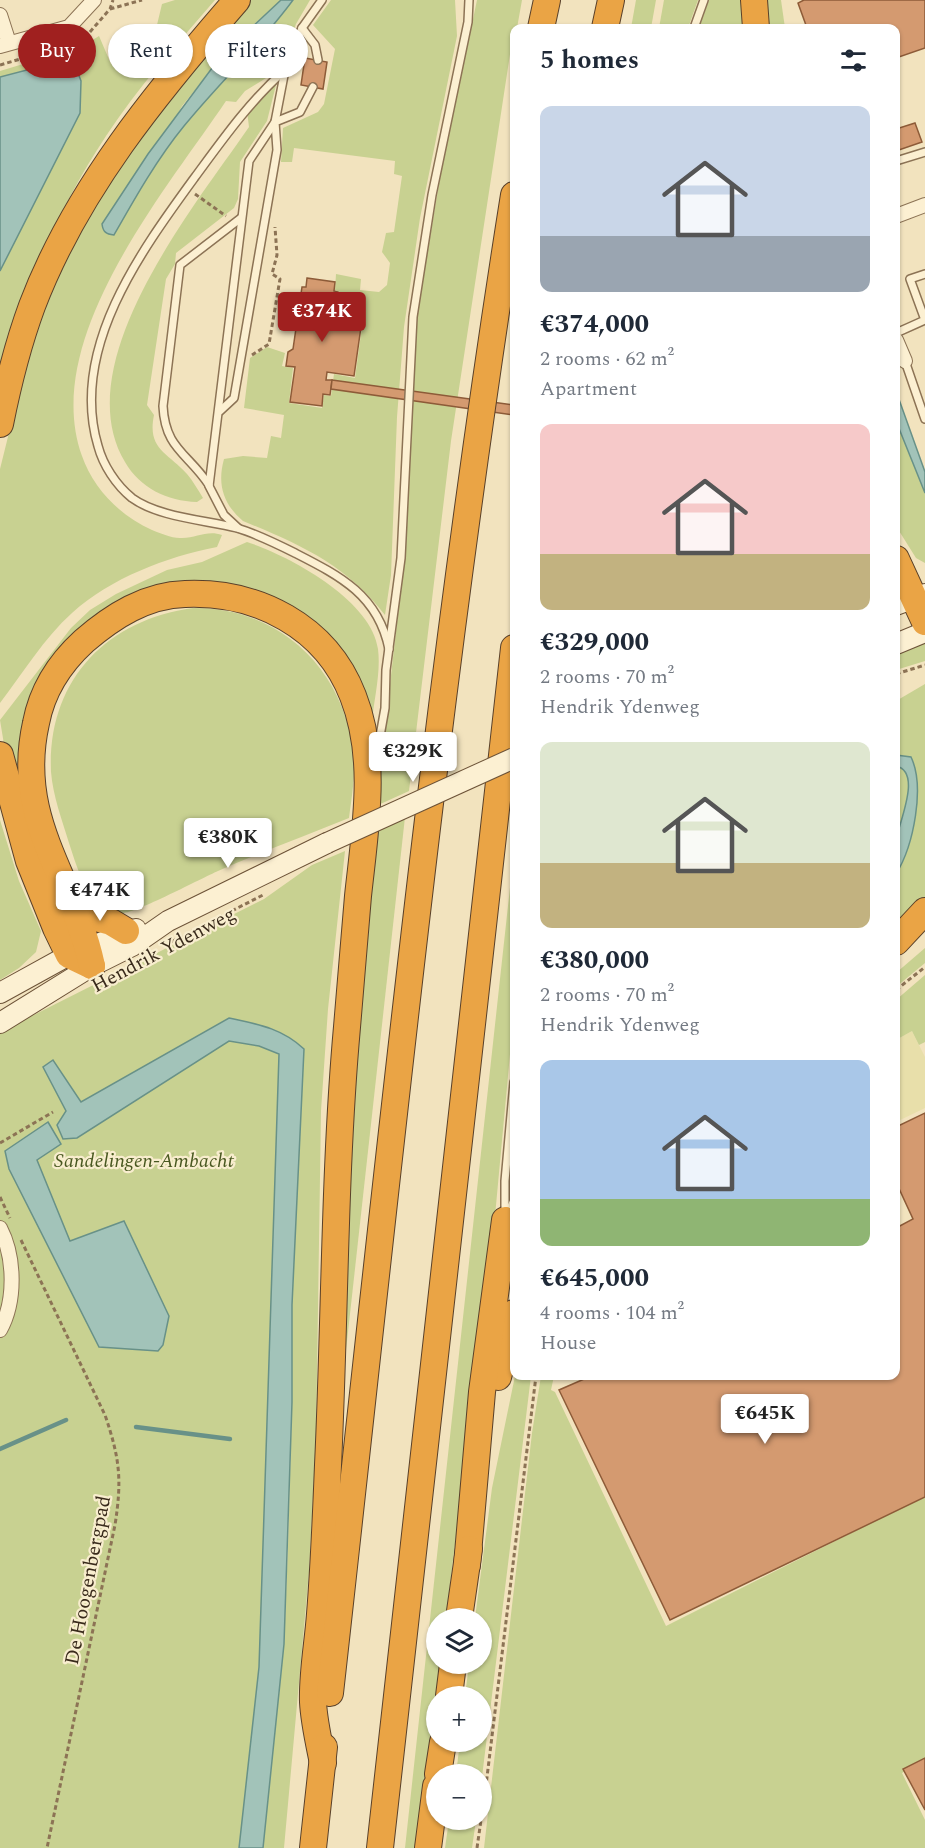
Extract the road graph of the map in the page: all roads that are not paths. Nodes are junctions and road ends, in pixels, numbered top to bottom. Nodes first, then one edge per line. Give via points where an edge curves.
1 (94, 0) edge
2 (237, 0) edge
3 (322, 0) edge
4 (469, 0) edge
5 (546, 0) edge
6 (611, 0) edge
7 (704, 0) edge
8 (754, 0) edge
9 (0, 15) edge
10 (305, 24) edge
11 (542, 24) edge
12 (606, 24) edge
13 (695, 24) edge
14 (756, 24) edge
15 (308, 36) edge
16 (5, 45) edge
17 (318, 60) dead end
18 (276, 78) edge
19 (283, 78) edge
20 (313, 87) dead end
21 (275, 122) junction
22 (925, 152) edge
23 (900, 160) edge
24 (925, 205) edge
25 (900, 214) edge
26 (241, 218) junction
27 (510, 221) edge
28 (925, 274) edge
29 (900, 331) edge
30 (900, 350) edge
31 (905, 362) joint
32 (220, 411) junction
33 (925, 419) edge
34 (0, 424) edge
35 (210, 486) junction
36 (239, 529) junction
37 (900, 556) edge
38 (900, 570) edge
39 (925, 576) edge
40 (911, 599) edge
41 (925, 622) edge
42 (925, 632) edge
43 (900, 642) edge
44 (389, 649) junction
45 (510, 684) edge
46 (0, 755) edge
47 (510, 760) edge
48 (369, 797) junction
49 (925, 911) edge
50 (76, 913) junction
51 (168, 921) junction
52 (126, 931) junction
53 (900, 938) edge
54 (83, 956) junction
55 (0, 993) edge
56 (0, 1023) edge
57 (510, 1126) edge
58 (510, 1210) edge
59 (0, 1227) edge
60 (0, 1330) edge
61 (510, 1330) edge
62 (467, 1565) junction
63 (461, 1608) edge
64 (323, 1762) junction
65 (430, 1830) edge
66 (313, 1848) edge
67 (380, 1848) edge
68 (428, 1848) edge

1 - 16 street via 69,27
2 - 34 highway via 132,127 54,254 14,362
3 - 10 lane
4 - 44 lane via 413,317 401,558
5 - 11 highway
6 - 12 highway
7 - 13 lane
8 - 14 highway
9 - 16 street
15 - 17 lane
18 - 36 lane via 249,103 157,230 118,298 105,330 91,398 94,435 100,453 117,483 131,496 150,507
19 - 21 lane
20 - 21 lane via 300,112
21 - 26 lane via 249,161
21 - 32 lane via 277,150 245,341 234,398
22 - 23 lane
24 - 25 street
26 - 32 lane
26 - 35 lane via 180,265 163,406 170,441
27 - 64 highway via 487,368 426,842
28 - 29 lane via 910,279 925,320
30 - 31 street
31 - 33 lane
32 - 35 lane
35 - 36 lane via 224,516
36 - 44 lane via 341,577 374,608 385,628
37 - 39 highway
38 - 40 highway
40 - 41 highway
42 - 43 main road
44 - 48 lane via 385,708
45 - 67 highway
46 - 54 highway via 29,861
47 - 51 main road, Hendrik Ydenweg, bridge
48 - 50 highway via 362,727 352,693 322,646 299,626 270,608 240,597 174,594 133,607 101,626 53,676 39,708 32,740 30,764 35,808 43,838
48 - 64 highway via 344,1057 324,1564 313,1701
49 - 53 highway
50 - 52 highway via 111,922
50 - 54 highway
51 - 52 main road, Hendrik Ydenweg
51 - 54 main road, Hendrik Ydenweg via 132,946
52 - 54 main road, Hendrik Ydenweg
54 - 55 main road, Hendrik Ydenweg
54 - 56 main road, Hendrik Ydenweg
57 - 58 lane via 505,1181
58 - 62 highway via 482,1392
59 - 60 street via 12,1279
61 - 62 highway via 495,1392
62 - 63 highway
64 - 66 highway
65 - 68 highway

